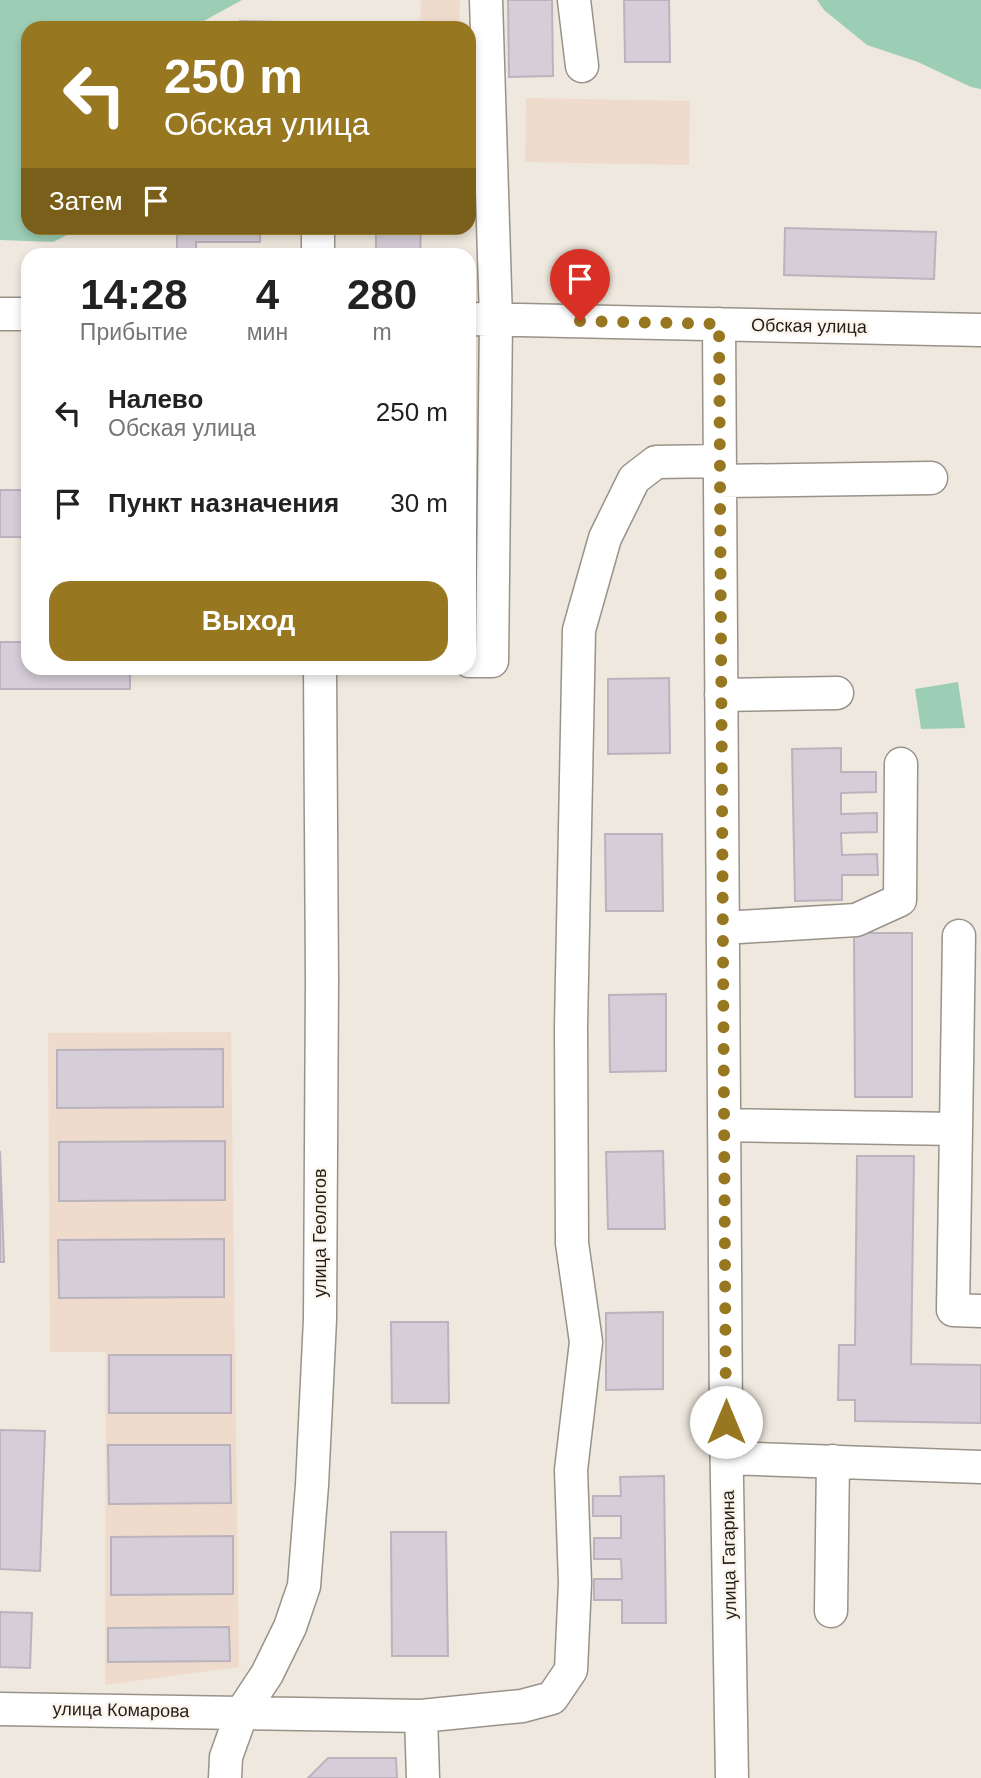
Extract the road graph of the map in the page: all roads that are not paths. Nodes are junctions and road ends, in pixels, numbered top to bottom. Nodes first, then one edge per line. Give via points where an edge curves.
1 (486, 0) edge
2 (574, 0) edge
3 (582, 66) dead end
4 (0, 314) edge
5 (21, 314) edge
6 (482, 320) edge
7 (719, 324) junction
8 (981, 330) edge
9 (720, 471) junction
10 (931, 478) dead end
11 (476, 661) edge
12 (320, 675) edge
13 (837, 693) dead end
14 (721, 695) junction
15 (901, 764) dead end
16 (723, 928) junction
17 (959, 936) dead end
18 (724, 1125) junction
19 (956, 1129) junction
20 (981, 1311) edge
21 (728, 1458) junction
22 (833, 1461) junction
23 (981, 1467) edge
24 (831, 1611) dead end
25 (0, 1709) edge
26 (242, 1712) junction
27 (421, 1716) junction
28 (225, 1778) edge
29 (423, 1778) edge
30 (732, 1778) edge

1 - 6 street
2 - 3 street
4 - 5 street
6 - 7 street, Обская улица
6 - 11 street via 492,661
7 - 8 street, Обская улица
7 - 9 street, улица Гагарина
9 - 10 street, улица Комарова
9 - 14 street, улица Гагарина
9 - 27 street, улица Комарова via 656,462 634,479 605,538 579,630 572,1243 586,1342 571,1470 575,1583 571,1670 552,1698 522,1706
12 - 26 street, улица Геологов via 320,1319 312,1485 304,1587 267,1674
13 - 14 street
14 - 16 street, улица Гагарина
15 - 16 street via 900,900 856,920
16 - 18 street, улица Гагарина
17 - 19 street
18 - 19 street
18 - 21 street, улица Гагарина
19 - 20 street via 953,1310
21 - 22 street
21 - 30 street, улица Гагарина
22 - 23 street
22 - 24 street
25 - 26 street, улица Комарова
26 - 27 street, улица Комарова
26 - 28 street, улица Геологов via 226,1757
27 - 29 street

